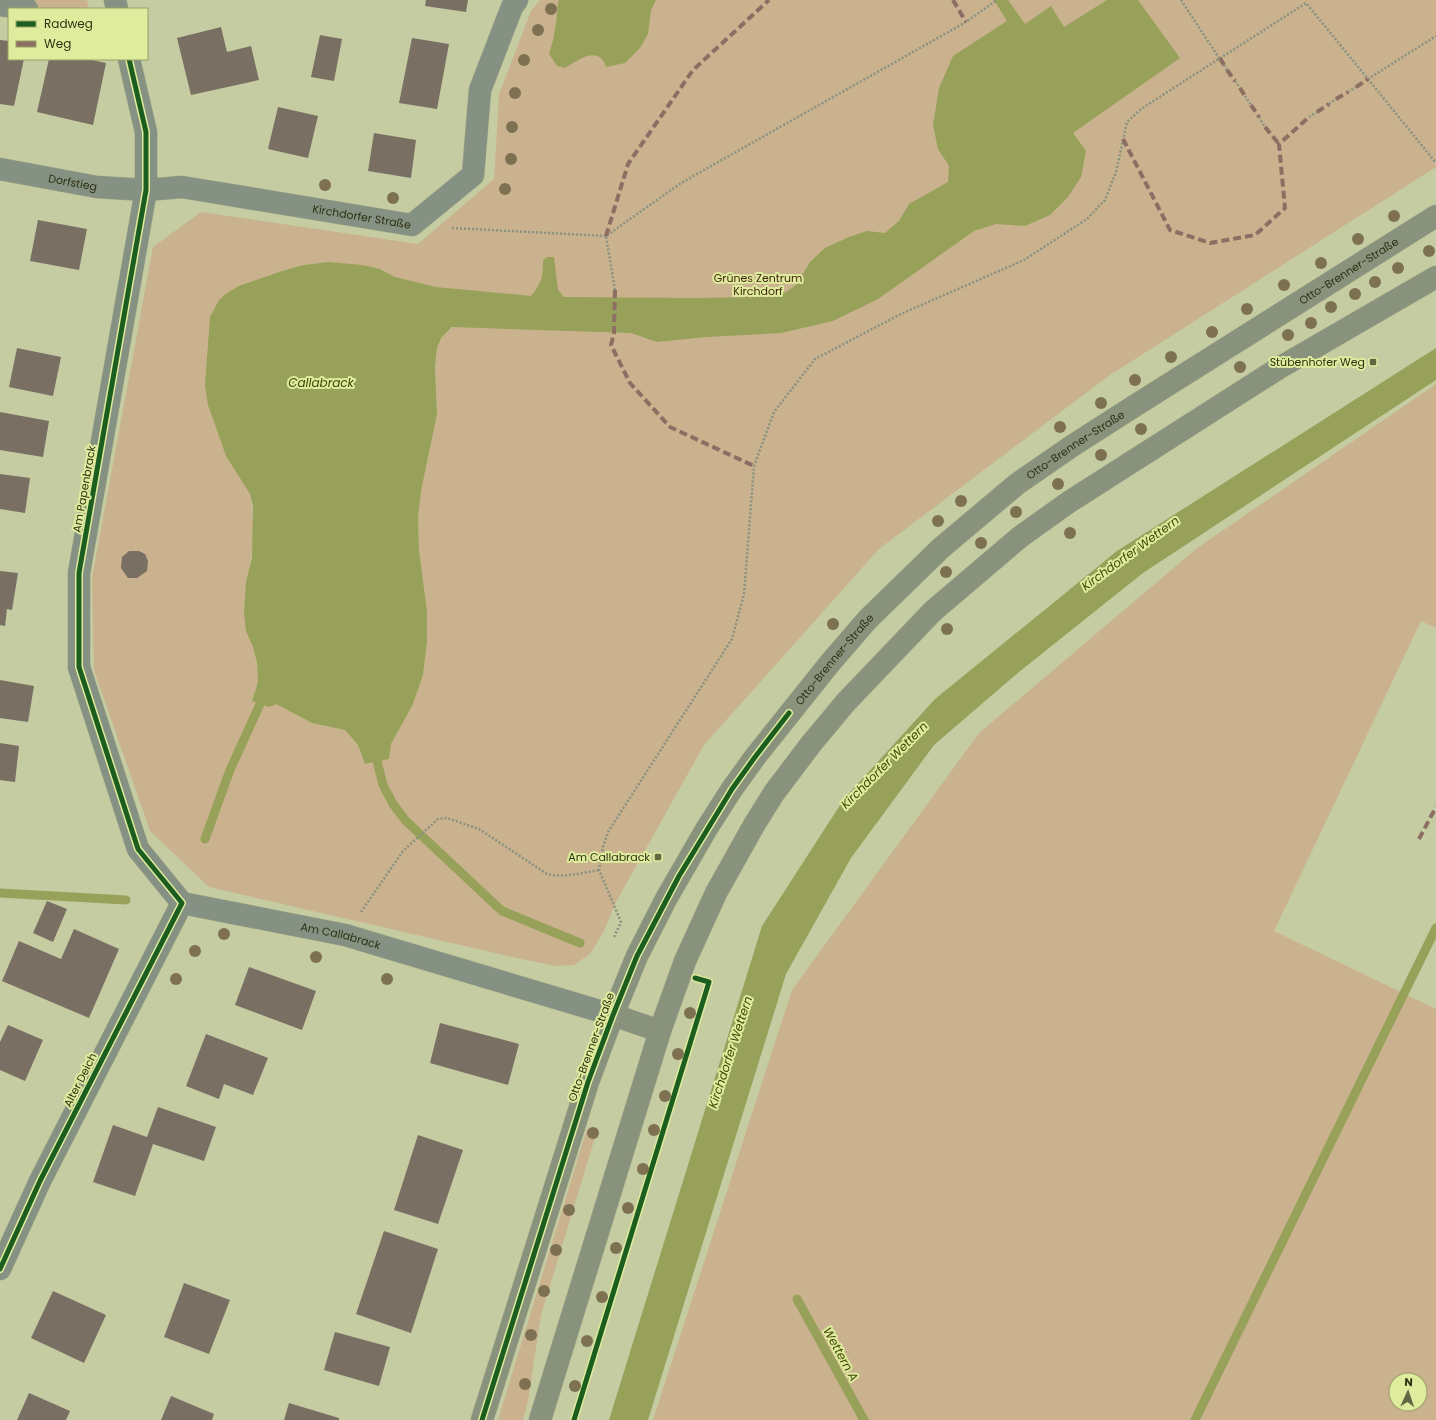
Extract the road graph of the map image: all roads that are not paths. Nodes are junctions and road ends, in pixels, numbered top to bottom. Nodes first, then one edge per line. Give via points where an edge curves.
1 (517, 0) edge
2 (0, 5) edge
3 (20, 8) edge
4 (129, 60) edge
5 (0, 169) edge
6 (146, 190) junction
7 (1436, 216) edge
8 (1436, 277) edge
9 (182, 902) junction
10 (613, 1015) junction
11 (660, 1031) junction
12 (0, 1269) edge
13 (482, 1420) edge
14 (540, 1420) edge

1 - 6 street, Kirchdorfer Straße via 480,90 474,175 412,225 182,187
2 - 3 street
4 - 6 street, Am Papenbrack via 146,132
5 - 6 street, Dorfstieg via 97,187
6 - 9 street, Am Papenbrack via 79,573 79,667 138,849
7 - 10 main road, Otto-Brenner-Straße via 1072,446 1012,489 941,548 868,619 755,756 732,789 666,899 637,956
8 - 11 main road via 1279,368 1069,502 1020,537 933,610 846,702 774,793 716,893 685,961
9 - 10 street, Am Callabrack via 345,935
9 - 12 street, Alter Deich via 40,1181
10 - 11 main road
10 - 13 main road, Otto-Brenner-Straße via 588,1082
11 - 14 main road

